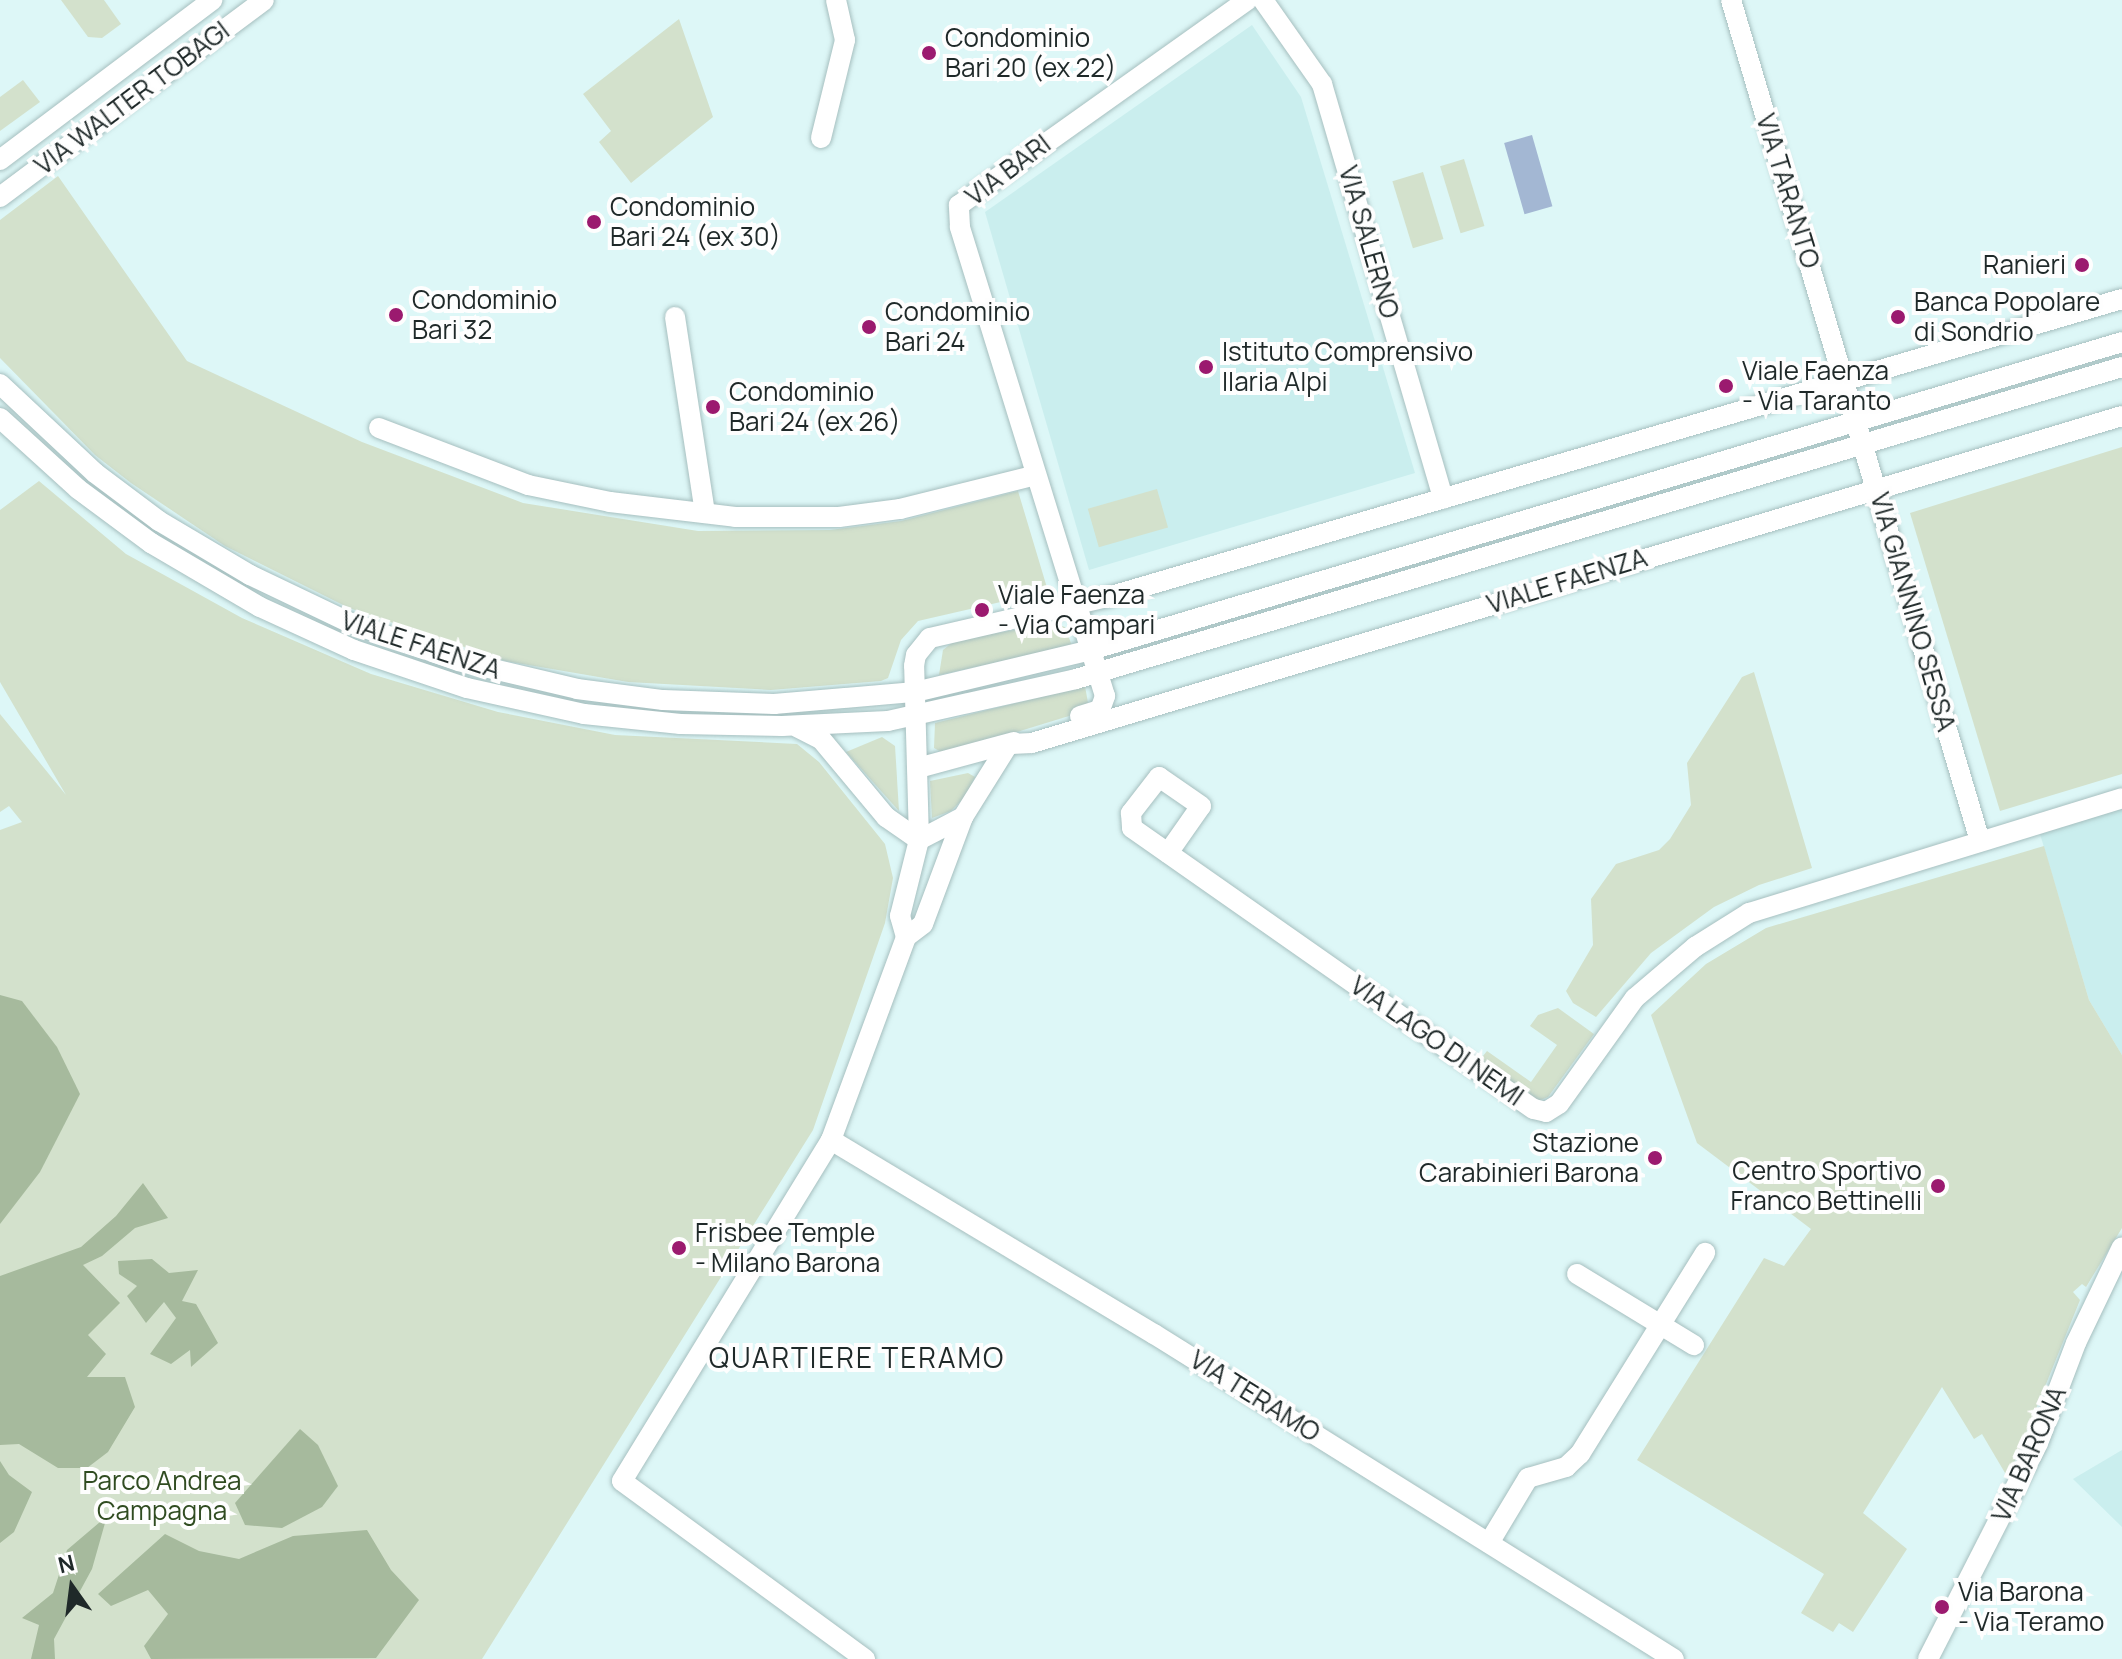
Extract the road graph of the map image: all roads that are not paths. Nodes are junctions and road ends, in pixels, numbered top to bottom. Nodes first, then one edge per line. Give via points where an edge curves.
1 (212, 0) edge
2 (264, 0) edge
3 (836, 0) edge
4 (1247, 0) edge
5 (1263, 0) edge
6 (1731, 0) edge
7 (821, 138) dead end
8 (0, 160) edge
9 (0, 197) edge
10 (2122, 299) edge
11 (675, 317) dead end
12 (2122, 342) edge
13 (2122, 367) edge
14 (1846, 383) junction
15 (0, 384) edge
16 (2122, 416) edge
17 (0, 418) edge
18 (1857, 421) junction
19 (379, 428) dead end
20 (1864, 444) junction
21 (1036, 475) junction
22 (1876, 486) junction
23 (1443, 499) junction
24 (705, 513) junction
25 (1075, 605) junction
26 (1091, 650) junction
27 (1098, 673) junction
28 (915, 692) junction
29 (917, 716) junction
30 (782, 726) junction
31 (1010, 744) junction
32 (918, 768) junction
33 (2122, 798) edge
34 (963, 817) junction
35 (919, 840) junction
36 (1980, 841) junction
37 (1168, 853) dead end
38 (906, 937) junction
39 (831, 1140) junction
40 (2122, 1247) edge
41 (1705, 1253) dead end
42 (1577, 1274) dead end
43 (1661, 1324) junction
44 (1694, 1345) dead end
45 (1489, 1543) junction
46 (865, 1659) edge
47 (1674, 1659) edge
48 (1928, 1659) edge

1 - 8 street, VIA WALTER TOBAGI
2 - 9 street, VIA WALTER TOBAGI
3 - 7 street via 845,40
4 - 21 street, VIA BARI via 959,205 960,227
5 - 23 street, VIA SALERNO via 1322,84
6 - 14 street, VIA TARANTO
10 - 14 street
11 - 24 street
12 - 18 street, VIALE FAENZA
13 - 20 street, VIALE FAENZA
14 - 18 street, VIA GIANNINO SESSA
14 - 23 street
15 - 28 street, VIALE FAENZA via 95,473 181,535 298,600 431,652 548,683 663,700 801,703
16 - 22 street, VIALE FAENZA
17 - 30 street, VIALE FAENZA via 78,489 151,543 241,597 354,650 467,688 584,714 680,724
18 - 20 street, VIA GIANNINO SESSA
18 - 26 street, VIALE FAENZA
19 - 24 street via 528,485
20 - 22 street, VIA GIANNINO SESSA
20 - 27 street, VIALE FAENZA
21 - 24 street via 900,509 839,517
21 - 25 street, VIA BARI
22 - 31 street, VIALE FAENZA via 1032,743
22 - 36 street, VIA GIANNINO SESSA
23 - 25 street
25 - 26 street
25 - 28 street via 930,638 916,655
26 - 27 street
26 - 28 street, VIALE FAENZA
27 - 29 street, VIALE FAENZA
27 - 31 street, VIALE FAENZA via 1105,696 1100,710 1029,732
28 - 29 street
29 - 30 street, VIALE FAENZA
29 - 32 street
30 - 35 street, VIALE FAENZA via 821,739 886,817
31 - 32 street, VIALE FAENZA
31 - 34 street
32 - 35 street
33 - 36 street, VIA LAGO DI NEMI
34 - 35 street
34 - 38 street via 923,924
35 - 38 street via 900,917
36 - 37 street, VIA LAGO DI NEMI via 1778,901 1722,928 1635,998 1559,1104 1546,1112 1534,1109
38 - 39 street
39 - 45 street, VIA TERAMO
39 - 46 street via 622,1481
40 - 48 street, VIA BARONA via 2076,1343 2038,1443
41 - 43 street
42 - 43 street
43 - 44 street
43 - 45 street via 1580,1454 1566,1467 1528,1478
45 - 47 street, VIA TERAMO

